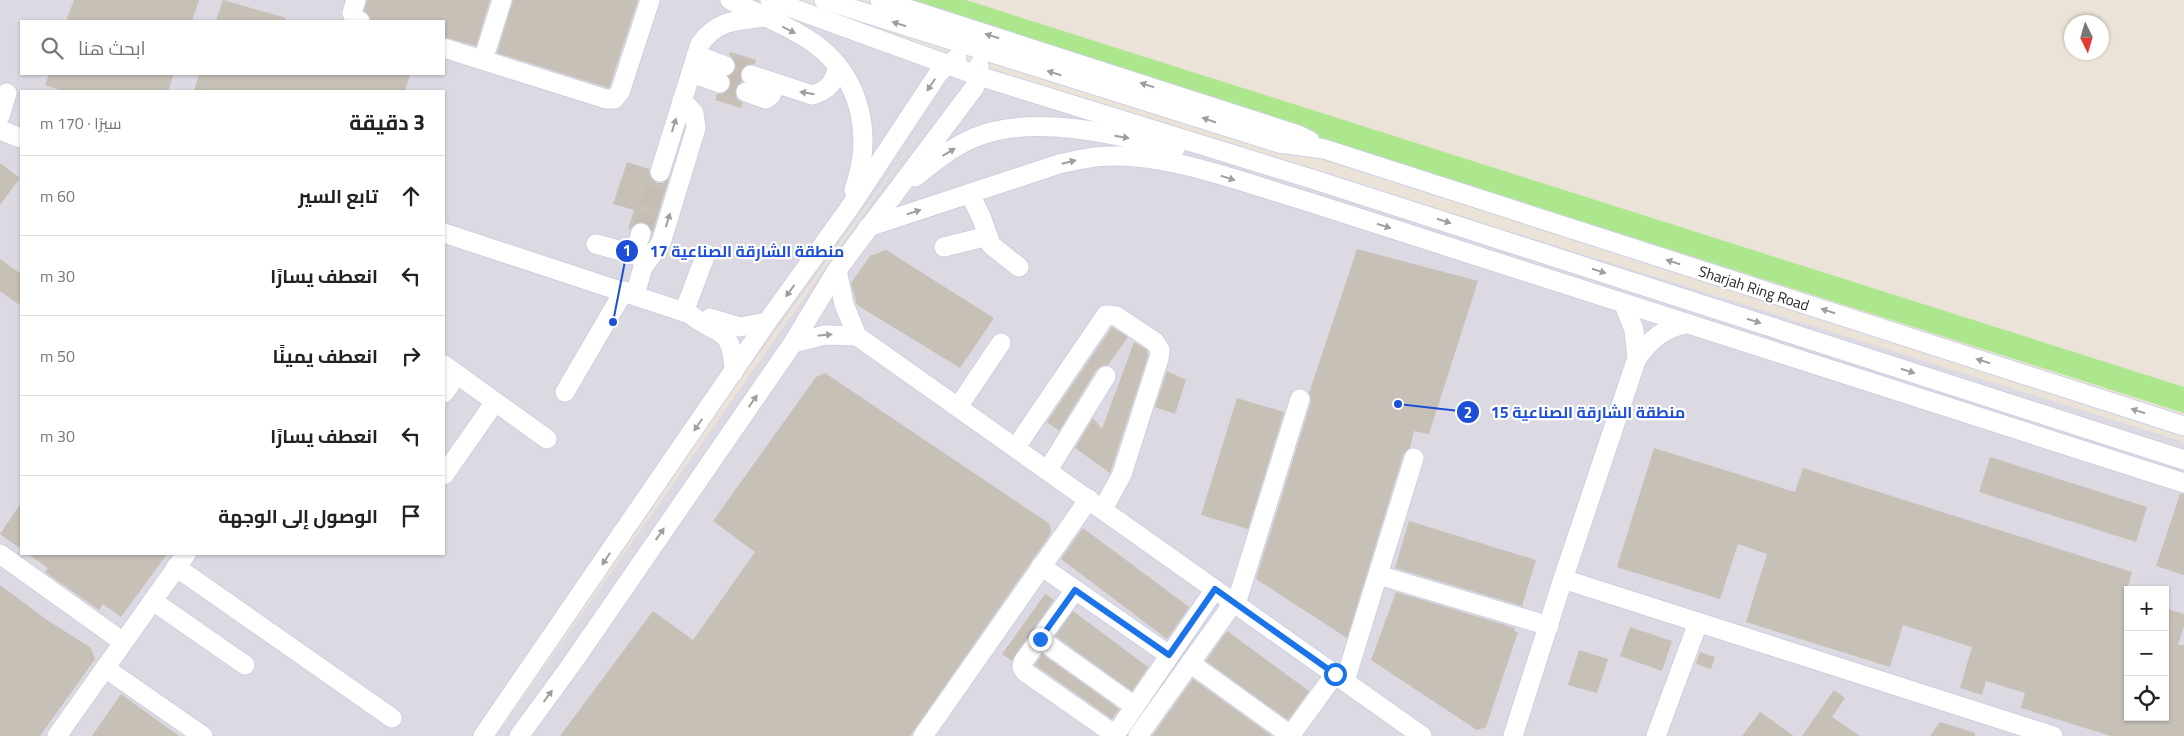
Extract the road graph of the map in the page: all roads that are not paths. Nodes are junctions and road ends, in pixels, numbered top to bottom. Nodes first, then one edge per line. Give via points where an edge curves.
1 (356, 0) edge
2 (502, 0) edge
3 (650, 0) edge
4 (730, 0) edge
5 (824, 0) edge
6 (880, 0) edge
7 (767, 9) edge
8 (358, 20) edge
9 (445, 48) edge
10 (976, 51) junction
11 (483, 60) junction
12 (694, 64) junction
13 (837, 65) junction
14 (947, 65) junction
15 (723, 74) tunnel mouth
16 (979, 76) junction
17 (749, 84) tunnel mouth
18 (9, 94) edge
19 (682, 100) junction
20 (0, 116) edge
21 (0, 130) edge
22 (20, 138) edge
23 (1324, 150) junction
24 (660, 172) tunnel mouth
25 (1314, 180) junction
26 (970, 194) junction
27 (885, 206) junction
28 (848, 210) junction
29 (868, 227) junction
30 (445, 233) edge
31 (641, 233) tunnel mouth
32 (988, 236) junction
33 (596, 244) dead end
34 (944, 247) dead end
35 (706, 254) dead end
36 (641, 257) junction
37 (1019, 267) dead end
38 (837, 270) junction
39 (630, 293) junction
40 (1624, 304) junction
41 (687, 313) junction
42 (767, 322) junction
43 (1685, 324) junction
44 (858, 336) junction
45 (1078, 338) dead end
46 (793, 343) junction
47 (1001, 343) dead end
48 (1637, 358) junction
49 (450, 370) edge
50 (734, 372) junction
51 (1106, 376) dead end
52 (445, 388) edge
53 (565, 392) dead end
54 (1300, 399) dead end
55 (495, 402) junction
56 (958, 407) junction
57 (2184, 426) edge
58 (547, 439) dead end
59 (1012, 445) junction
60 (1414, 458) dead end
61 (2184, 460) edge
62 (1048, 470) junction
63 (445, 474) edge
64 (2184, 483) edge
65 (1096, 504) junction
66 (0, 554) edge
67 (181, 560) edge
68 (1041, 566) junction
69 (1385, 577) dead end
70 (1563, 580) junction
71 (1215, 589) junction
72 (1075, 590) junction
73 (153, 600) junction
74 (1235, 603) junction
75 (1698, 623) junction
76 (1549, 626) junction
77 (1040, 639) junction
78 (123, 642) junction
79 (1169, 655) junction
80 (1190, 663) junction
81 (244, 665) dead end
82 (105, 668) junction
83 (1340, 678) junction
84 (1134, 706) junction
85 (392, 718) dead end
86 (57, 736) edge
87 (203, 736) edge
88 (483, 736) edge
89 (519, 736) edge
90 (923, 736) edge
91 (1138, 736) edge
92 (1290, 736) edge
93 (1422, 736) edge
94 (1513, 736) edge
95 (1656, 736) edge
96 (2053, 736) edge

1 - 8 street via 352,13
2 - 11 street
3 - 11 street via 620,92 614,98 606,99
4 - 7 street
10 -> 5 street
23 -> 6 street via 1298,135
7 - 12 street via 722,24 706,36
7 -> 13 street
7 - 14 street
9 - 11 street
10 - 14 street
10 - 16 street
23 -> 10 street via 1279,143
12 - 15 street
12 - 19 street
13 -> 17 street via 834,80 819,94 807,95 776,84 766,99
13 - 28 street via 856,96 863,121 861,171
14 - 16 street
14 -> 28 street
16 - 25 street
16 - 27 street via 974,88
18 - 20 street
24 -> 19 street
36 -> 19 street via 661,243 696,128 694,113
21 - 22 street
57 -> 23 street, Sharjah Ring Road
27 -> 25 street via 945,154 974,137 1023,126 1047,126 1144,141 1273,174
25 -> 61 street
29 -> 26 street
26 - 32 street
26 -> 40 street via 1085,158 1147,159 1219,175 1300,199
27 - 29 street
28 -> 42 street
29 - 38 street
30 - 39 street
31 - 36 street
32 - 34 street
32 - 37 street via 993,248
33 - 36 street
35 - 41 street
36 - 39 street via 643,267
38 - 44 street via 844,304
38 - 46 street
39 - 41 street
39 - 53 street
40 - 43 street
40 - 48 street via 1634,330
41 - 42 street via 701,314 740,327
41 - 50 street via 724,334 732,348
42 - 50 street
43 - 48 street via 1658,334
43 - 64 street
46 -> 44 street via 825,335
44 - 56 street
45 - 59 street
89 -> 46 street
47 - 56 street
48 - 70 street
49 - 52 street
49 - 55 street
50 -> 88 street
51 - 62 street
54 - 74 street
55 - 58 street
55 - 63 street
56 - 59 street
59 - 62 street
59 - 65 street via 1106,315 1113,314 1155,342 1160,350 1159,358 1122,474
60 - 83 street
62 - 65 street
65 - 68 street
65 - 71 street
66 - 78 street
67 - 73 street
67 - 85 street
68 - 72 street
68 - 90 street
69 - 76 street
70 - 75 street
70 - 76 street
71 - 74 street
71 - 79 street
72 - 77 street
72 - 79 street
73 - 78 street
73 - 81 street
74 - 80 street
74 - 83 street
75 - 95 street
75 - 96 street
76 - 94 street
77 - 84 street
77 - 84 street via 1022,664 1025,672 1111,732 1120,728
78 - 82 street
79 - 84 street
80 - 91 street
80 - 92 street
82 - 86 street
82 - 87 street
83 - 92 street
83 - 93 street

